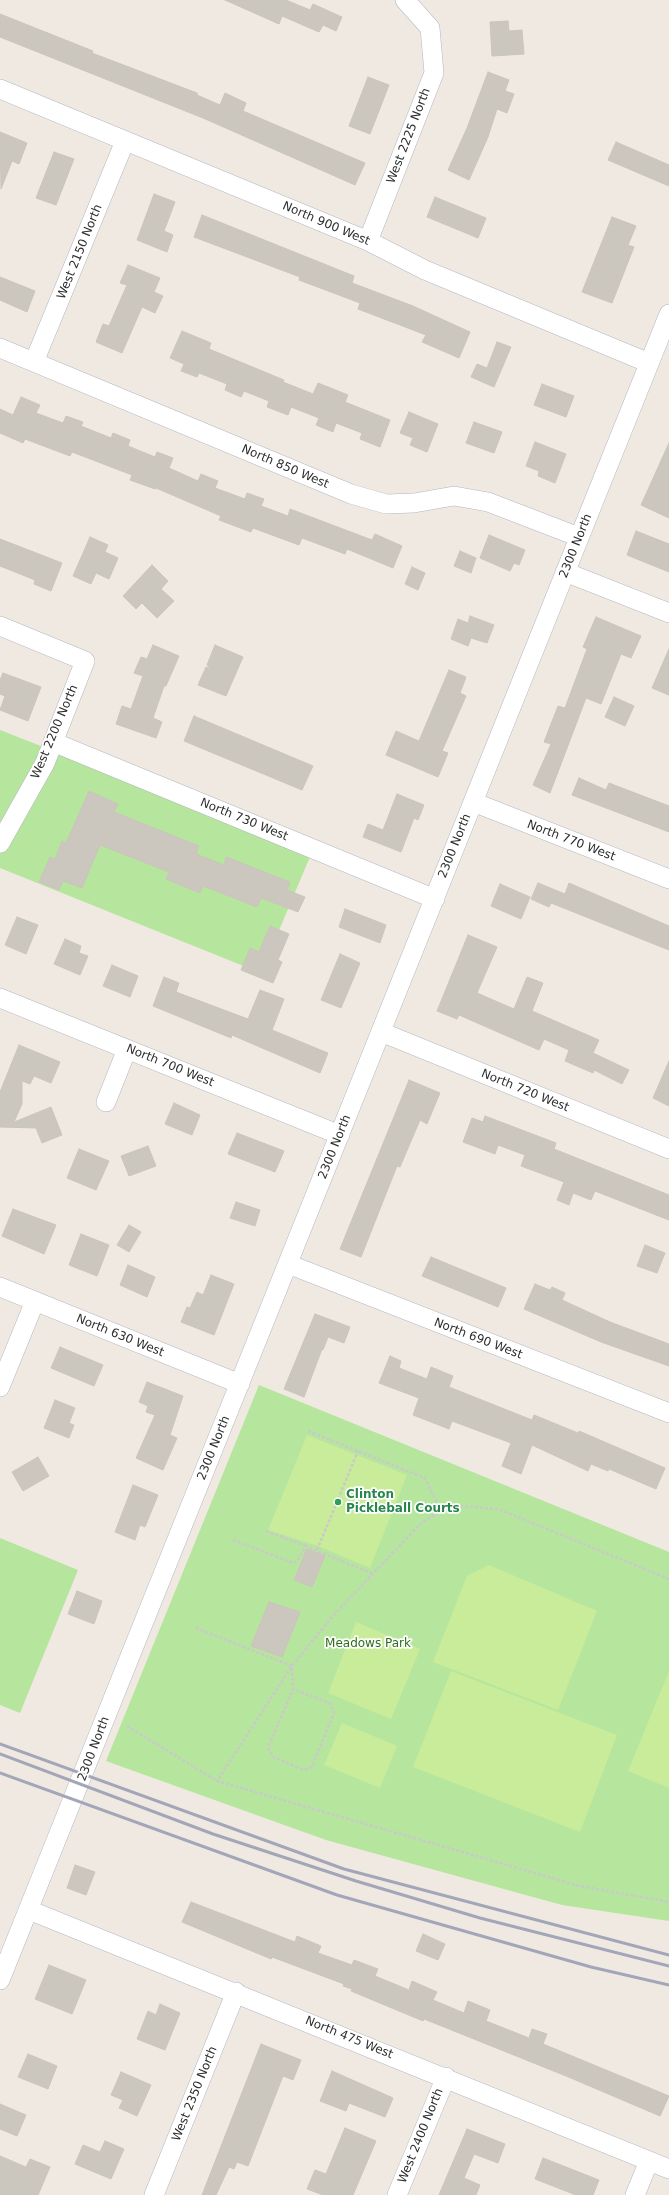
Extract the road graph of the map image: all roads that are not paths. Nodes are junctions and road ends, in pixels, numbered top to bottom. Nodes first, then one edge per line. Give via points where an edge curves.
1 (405, 0) edge
2 (0, 90) edge
3 (125, 141) junction
4 (368, 241) junction
5 (669, 314) edge
6 (0, 348) edge
7 (34, 362) junction
8 (649, 363) junction
9 (579, 537) junction
10 (565, 572) junction
11 (669, 613) edge
12 (0, 626) edge
13 (53, 742) junction
14 (473, 802) junction
15 (0, 843) edge
16 (669, 879) edge
17 (435, 898) junction
18 (0, 998) edge
19 (381, 1032) junction
20 (127, 1049) junction
21 (106, 1102) dead end
22 (340, 1134) junction
23 (669, 1149) edge
24 (288, 1264) junction
25 (0, 1287) edge
26 (35, 1301) junction
27 (240, 1384) junction
28 (0, 1387) edge
29 (669, 1413) edge
30 (29, 1910) junction
31 (6, 1946) edge
32 (0, 1980) edge
33 (236, 1992) junction
34 (446, 2077) junction
35 (649, 2161) junction
36 (669, 2168) edge
37 (154, 2195) edge
38 (397, 2195) edge
39 (635, 2195) edge

1 - 4 street, West 2225 North via 430,28 434,73
2 - 3 street, North 900 West
3 - 4 street, North 900 West
3 - 7 street, West 2150 North
4 - 8 street, North 900 West via 425,270
5 - 8 street, 2300 North
6 - 7 street, North 850 West
7 - 9 street, North 850 West via 351,494 386,504 414,503 454,496 488,502
8 - 9 street, 2300 North
9 - 10 street, 2300 North
10 - 11 street
10 - 14 street, 2300 North
12 - 13 street, West 2200 North via 85,661
13 - 15 street, West 2200 North via 45,763
13 - 17 street, North 730 West
14 - 16 street, North 770 West
14 - 17 street, 2300 North
17 - 19 street, 2300 North
18 - 20 street, North 700 West
19 - 22 street, 2300 North
19 - 23 street, North 720 West
20 - 21 street
20 - 22 street, North 700 West
22 - 24 street, 2300 North
24 - 27 street, 2300 North
24 - 29 street, North 690 West
25 - 26 street, North 630 West
26 - 27 street, North 630 West
26 - 28 street
27 - 30 street, 2300 North
30 - 31 street, 2300 North
30 - 33 street, North 475 West
31 - 32 street, 2300 North
33 - 34 street, North 475 West
33 - 37 street, West 2350 North
34 - 35 street, North 475 West
34 - 38 street, West 2400 North
35 - 36 street, North 475 West
35 - 39 street

